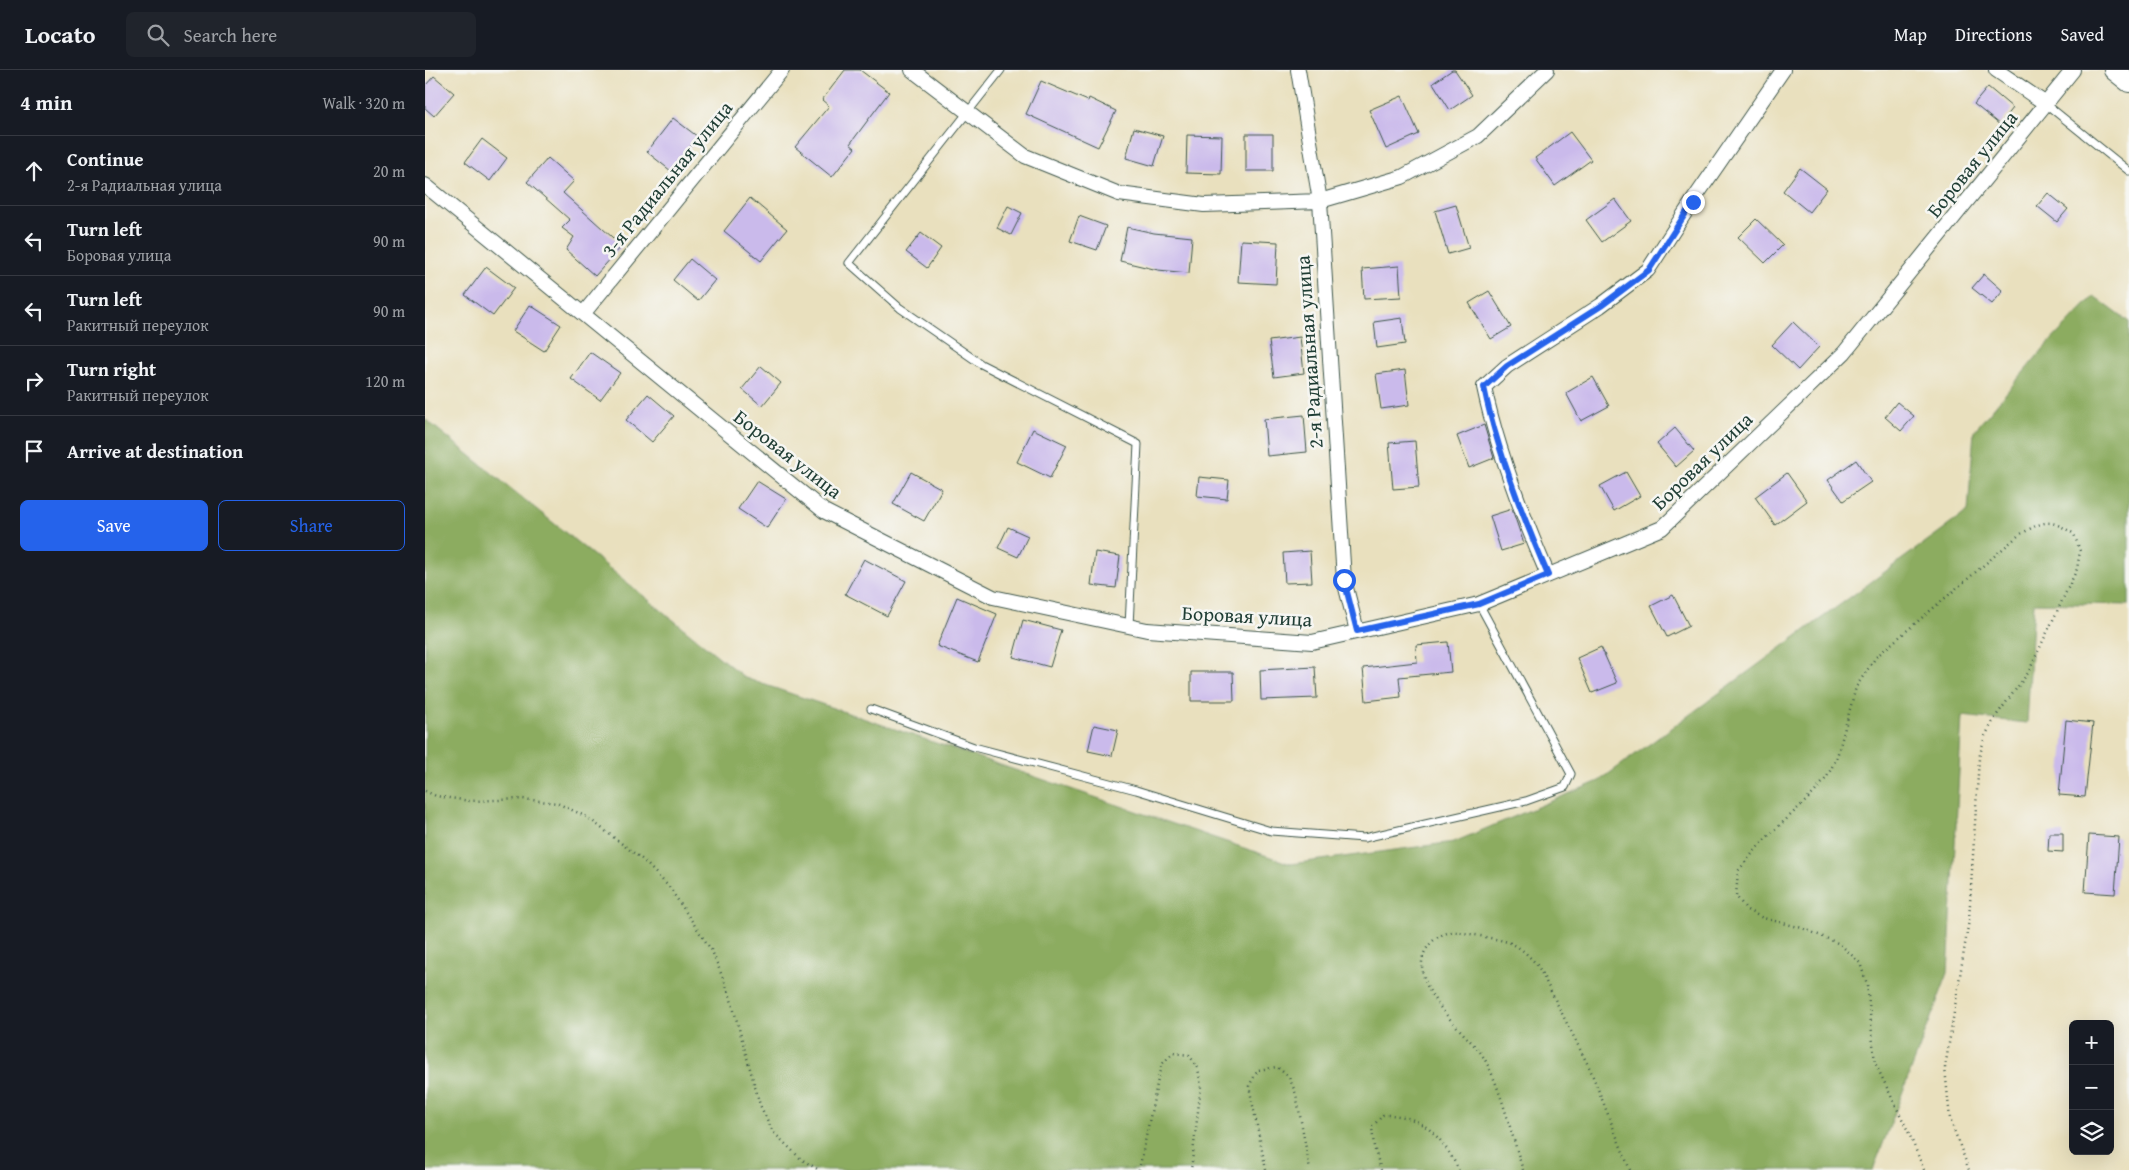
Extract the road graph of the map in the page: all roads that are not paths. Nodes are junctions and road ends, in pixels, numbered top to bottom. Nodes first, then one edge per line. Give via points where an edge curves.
1 (781, 70) edge
2 (912, 70) edge
3 (1001, 70) edge
4 (1298, 70) edge
5 (1547, 70) edge
6 (1783, 70) edge
7 (1996, 70) edge
8 (2073, 70) edge
9 (2114, 70) edge
10 (2129, 82) edge
11 (2046, 104) junction
12 (968, 113) junction
13 (2129, 171) edge
14 (425, 185) edge
15 (1320, 201) junction
16 (583, 314) junction
17 (1548, 575) junction
18 (1479, 604) junction
19 (1129, 626) junction
20 (1357, 631) junction
21 (871, 709) dead end

1 - 16 street, 3-я Радиальная улица
2 - 12 street
3 - 12 lane
4 - 15 street, 2-я Радиальная улица
5 - 15 street via 1478,136 1402,177
6 - 17 street via 1649,270 1601,306 1507,366 1484,387 1490,418
7 - 11 street
8 - 11 street, Боровая улица
9 - 10 street
11 - 13 lane
11 - 17 street, Боровая улица via 1845,353 1662,528
12 - 15 street via 1025,156 1119,194 1204,206
12 - 19 lane via 849,263 900,308 981,364 1138,444
14 - 16 street, Боровая улица
15 - 20 street, 2-я Радиальная улица via 1344,580
16 - 19 street, Боровая улица via 824,511 993,597
17 - 18 street, Боровая улица
18 - 20 street, Боровая улица
18 - 21 lane via 1571,774 1565,787 1526,802 1364,838 1271,831 1136,790 974,747
19 - 20 street, Боровая улица via 1312,642

